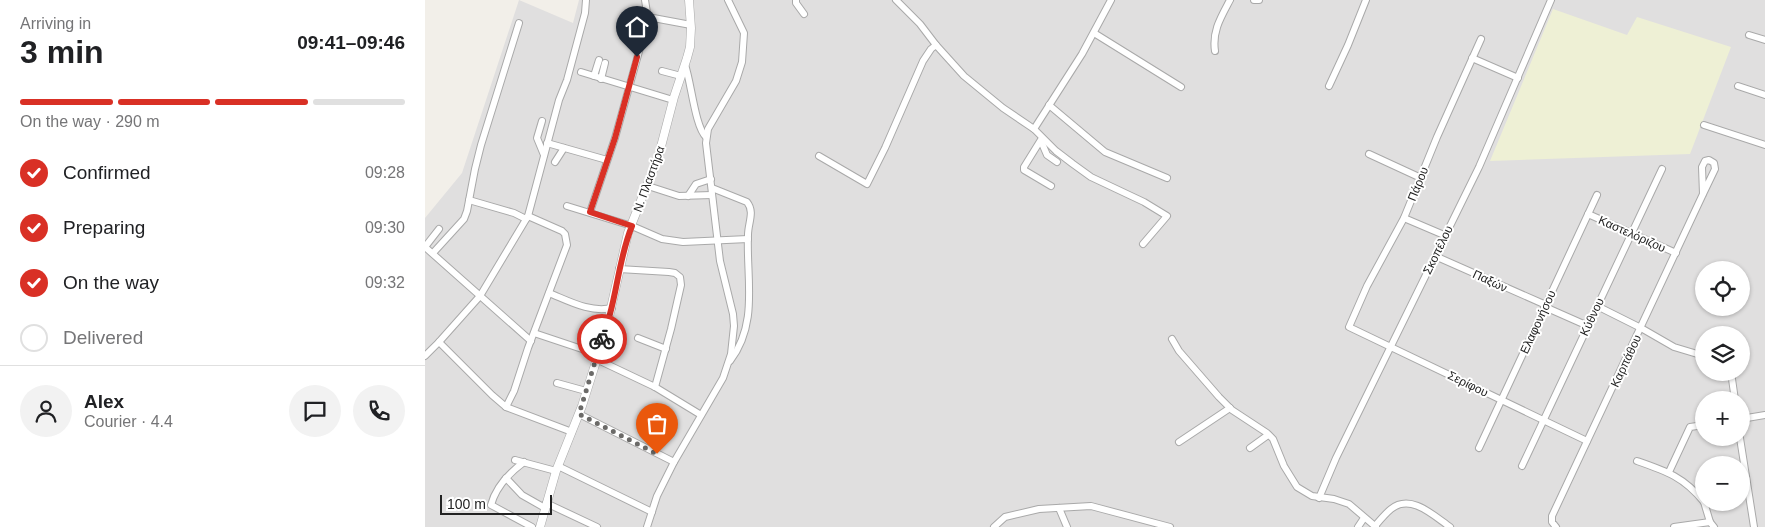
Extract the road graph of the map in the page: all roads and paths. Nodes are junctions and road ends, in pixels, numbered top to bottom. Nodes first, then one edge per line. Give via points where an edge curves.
1 (586, 0) edge
2 (645, 0) edge
3 (689, 0) edge
4 (727, 0) edge
5 (796, 0) edge
6 (896, 0) edge
7 (1111, 0) edge
8 (1230, 0) edge
9 (1254, 0) edge
10 (1259, 0) edge
11 (1366, 0) edge
12 (1551, 0) edge
13 (804, 14) dead end
14 (648, 17) junction
15 (519, 23) dead end
16 (691, 24) junction
17 (1094, 33) junction
18 (1749, 35) dead end
19 (1481, 39) dead end
20 (1765, 40) edge
21 (936, 45) junction
22 (1215, 51) dead end
23 (1472, 58) junction
24 (685, 65) junction
25 (581, 72) dead end
26 (662, 72) dead end
27 (594, 76) junction
28 (681, 76) junction
29 (1518, 78) junction
30 (601, 79) junction
31 (1329, 86) dead end
32 (1738, 86) dead end
33 (628, 87) junction
34 (1181, 87) dead end
35 (1765, 95) edge
36 (673, 100) junction
37 (1049, 105) junction
38 (542, 121) dead end
39 (1704, 125) dead end
40 (1034, 129) junction
41 (532, 137) dead end
42 (706, 137) junction
43 (1041, 140) junction
44 (538, 142) junction
45 (547, 143) junction
46 (1765, 145) edge
47 (564, 148) junction
48 (1369, 154) dead end
49 (544, 155) junction
50 (819, 156) dead end
51 (607, 160) junction
52 (555, 162) dead end
53 (1057, 162) dead end
54 (1662, 169) dead end
55 (1167, 178) dead end
56 (1421, 178) junction
57 (711, 179) junction
58 (648, 186) junction
59 (1051, 186) dead end
60 (712, 188) junction
61 (1703, 194) dead end
62 (712, 195) junction
63 (1597, 195) dead end
64 (688, 196) junction
65 (469, 200) junction
66 (567, 206) dead end
67 (590, 212) junction
68 (1588, 214) junction
69 (527, 218) junction
70 (1404, 218) junction
71 (632, 226) junction
72 (439, 229) dead end
73 (1632, 234) junction
74 (1444, 235) junction
75 (748, 239) junction
76 (717, 240) junction
77 (1143, 244) dead end
78 (425, 247) edge
79 (433, 253) junction
80 (1676, 253) junction
81 (1435, 256) junction
82 (619, 269) junction
83 (549, 293) junction
84 (480, 296) junction
85 (1545, 306) junction
86 (1597, 306) junction
87 (612, 308) junction
88 (1588, 326) junction
89 (1349, 327) joint
90 (1641, 328) junction
91 (534, 333) junction
92 (638, 338) dead end
93 (1172, 339) dead end
94 (531, 341) junction
95 (439, 342) junction
96 (1391, 347) junction
97 (666, 349) junction
98 (1695, 353) edge
99 (425, 356) edge
100 (597, 356) junction
101 (728, 364) junction
102 (557, 383) dead end
103 (655, 387) junction
104 (586, 391) junction
105 (1501, 400) junction
106 (506, 407) junction
107 (1230, 408) junction
108 (579, 414) junction
109 (701, 414) junction
110 (1765, 415) edge
111 (1750, 417) edge
112 (1544, 420) junction
113 (1695, 426) edge
114 (572, 432) junction
115 (1268, 435) junction
116 (1587, 441) junction
117 (1179, 442) dead end
118 (1741, 446) edge
119 (1250, 448) dead end
120 (1479, 448) dead end
121 (515, 460) dead end
122 (1637, 461) dead end
123 (524, 462) junction
124 (674, 462) junction
125 (1523, 466) dead end
126 (557, 468) junction
127 (1669, 472) junction
128 (506, 478) junction
129 (1695, 493) edge
130 (1319, 498) junction
131 (545, 505) junction
132 (1059, 508) junction
133 (1707, 511) edge
134 (652, 512) junction
135 (1364, 518) junction
136 (1712, 525) edge
137 (532, 527) edge
138 (540, 527) edge
139 (597, 527) edge
140 (647, 527) edge
141 (994, 527) edge
142 (1067, 527) edge
143 (1170, 527) edge
144 (1358, 527) edge
145 (1376, 527) edge
146 (1450, 527) edge
147 (1556, 527) edge
148 (1674, 527) edge
149 (1754, 527) edge

1 - 45 street via 567,80
2 - 14 street
3 - 16 street, Ν. Πλαστήρα
4 - 42 street via 744,33 742,62 736,81 713,118
5 - 13 street
6 - 21 street
7 - 17 street
8 - 22 street via 1216,27
9 - 10 street
11 - 31 street
12 - 29 street, Σκοπέλου
14 - 16 street
14 - 33 street
15 - 65 street via 481,145
16 - 24 street, Ν. Πλαστήρα
17 - 34 street
17 - 37 street
18 - 20 street
19 - 23 street, Πάρου
21 - 40 street via 970,82
21 - 50 street via 923,62 867,184
23 - 29 street
23 - 56 street, Πάρου
24 - 28 street, Ν. Πλαστήρα
24 - 42 street via 698,122
25 - 27 street
26 - 28 street
27 - 30 street
27 - 30 street via 602,62
28 - 36 street, Ν. Πλαστήρα
29 - 74 street, Σκοπέλου via 1479,167
30 - 33 street
32 - 35 street
33 - 36 street
33 - 51 street
36 - 58 street, Ν. Πλαστήρα
37 - 40 street
37 - 55 street via 1105,152
38 - 44 street
39 - 46 street
40 - 43 street
41 - 44 street
42 - 57 street
43 - 53 street via 1047,155
43 - 59 street via 1024,167
43 - 77 street via 1091,177 1167,216
44 - 49 street
45 - 47 street
45 - 49 street
47 - 51 street
47 - 52 street
48 - 56 street
49 - 69 street
51 - 67 street
54 - 73 street, Κύθνου
56 - 70 street, Πάρου
57 - 60 street
57 - 64 street via 696,184
58 - 64 street via 669,194
58 - 71 street, Ν. Πλαστήρα
60 - 62 street
60 - 75 street via 751,206
61 - 80 street, Καρπάθου
62 - 64 street
62 - 76 street
63 - 68 street, Ελαφονήσου
65 - 69 street
65 - 79 street via 464,219
66 - 67 street
67 - 71 street
68 - 73 street, Καστελόριζου
68 - 85 street, Ελαφονήσου
69 - 83 street via 548,224 565,234 567,245
69 - 84 street
70 - 74 street
70 - 89 street, Πάρου
71 - 76 street via 666,240
71 - 82 street, Ν. Πλαστήρα
72 - 78 street
73 - 80 street, Καστελόριζου
73 - 86 street, Κύθνου
74 - 81 street, Σκοπέλου
75 - 76 street
75 - 101 street via 750,312 740,346
76 - 101 street via 733,314
78 - 79 street
79 - 84 street
80 - 90 street, Καρπάθου
81 - 85 street, Παξών
81 - 96 street, Σκοπέλου
82 - 87 street, Ν. Πλαστήρα
82 - 97 street via 679,274 681,284
83 - 87 street via 593,310
83 - 91 street
84 - 94 street
84 - 95 street
85 - 88 street, Παξών
85 - 105 street, Ελαφονήσου
86 - 88 street, Κύθνου
86 - 90 street
87 - 100 street, Ν. Πλαστήρα
88 - 112 street, Κύθνου
89 - 96 street, Σερίφου
90 - 98 street via 1674,347
90 - 116 street, Καρπάθου
91 - 94 street
91 - 100 street
92 - 97 street
93 - 107 street
94 - 106 street
95 - 99 street
95 - 106 street
96 - 105 street, Σερίφου
96 - 130 street, Σκοπέλου
97 - 103 street
100 - 103 street
100 - 104 street, Ν. Πλαστήρα
101 - 109 street
102 - 104 street
103 - 109 street
104 - 108 street, Ν. Πλαστήρα
105 - 112 street, Σερίφου
105 - 120 street, Ελαφονήσου
106 - 114 street
107 - 115 street
107 - 117 street
108 - 114 street, Ν. Πλαστήρα
108 - 124 street
109 - 124 street
110 - 111 street
112 - 116 street, Σερίφου
112 - 125 street, Κύθνου
113 - 127 street via 1690,427
114 - 126 street, Ν. Πλαστήρα
115 - 119 street
115 - 130 street via 1297,487
116 - 147 street, Καρπάθου via 1552,516
118 - 149 street
121 - 123 street
122 - 127 street
123 - 126 street
123 - 128 street
124 - 134 street
126 - 131 street, Ν. Πλαστήρα
126 - 134 street
127 - 129 street
128 - 131 street via 523,496
128 - 137 street via 491,505
130 - 135 street via 1349,504
131 - 138 street, Ν. Πλαστήρα
131 - 139 street
132 - 141 street via 1005,517
132 - 142 street
132 - 143 street via 1091,506
133 - 136 street
134 - 140 street
135 - 144 street
135 - 145 street
136 - 148 street
145 - 146 street via 1392,508 1408,503

